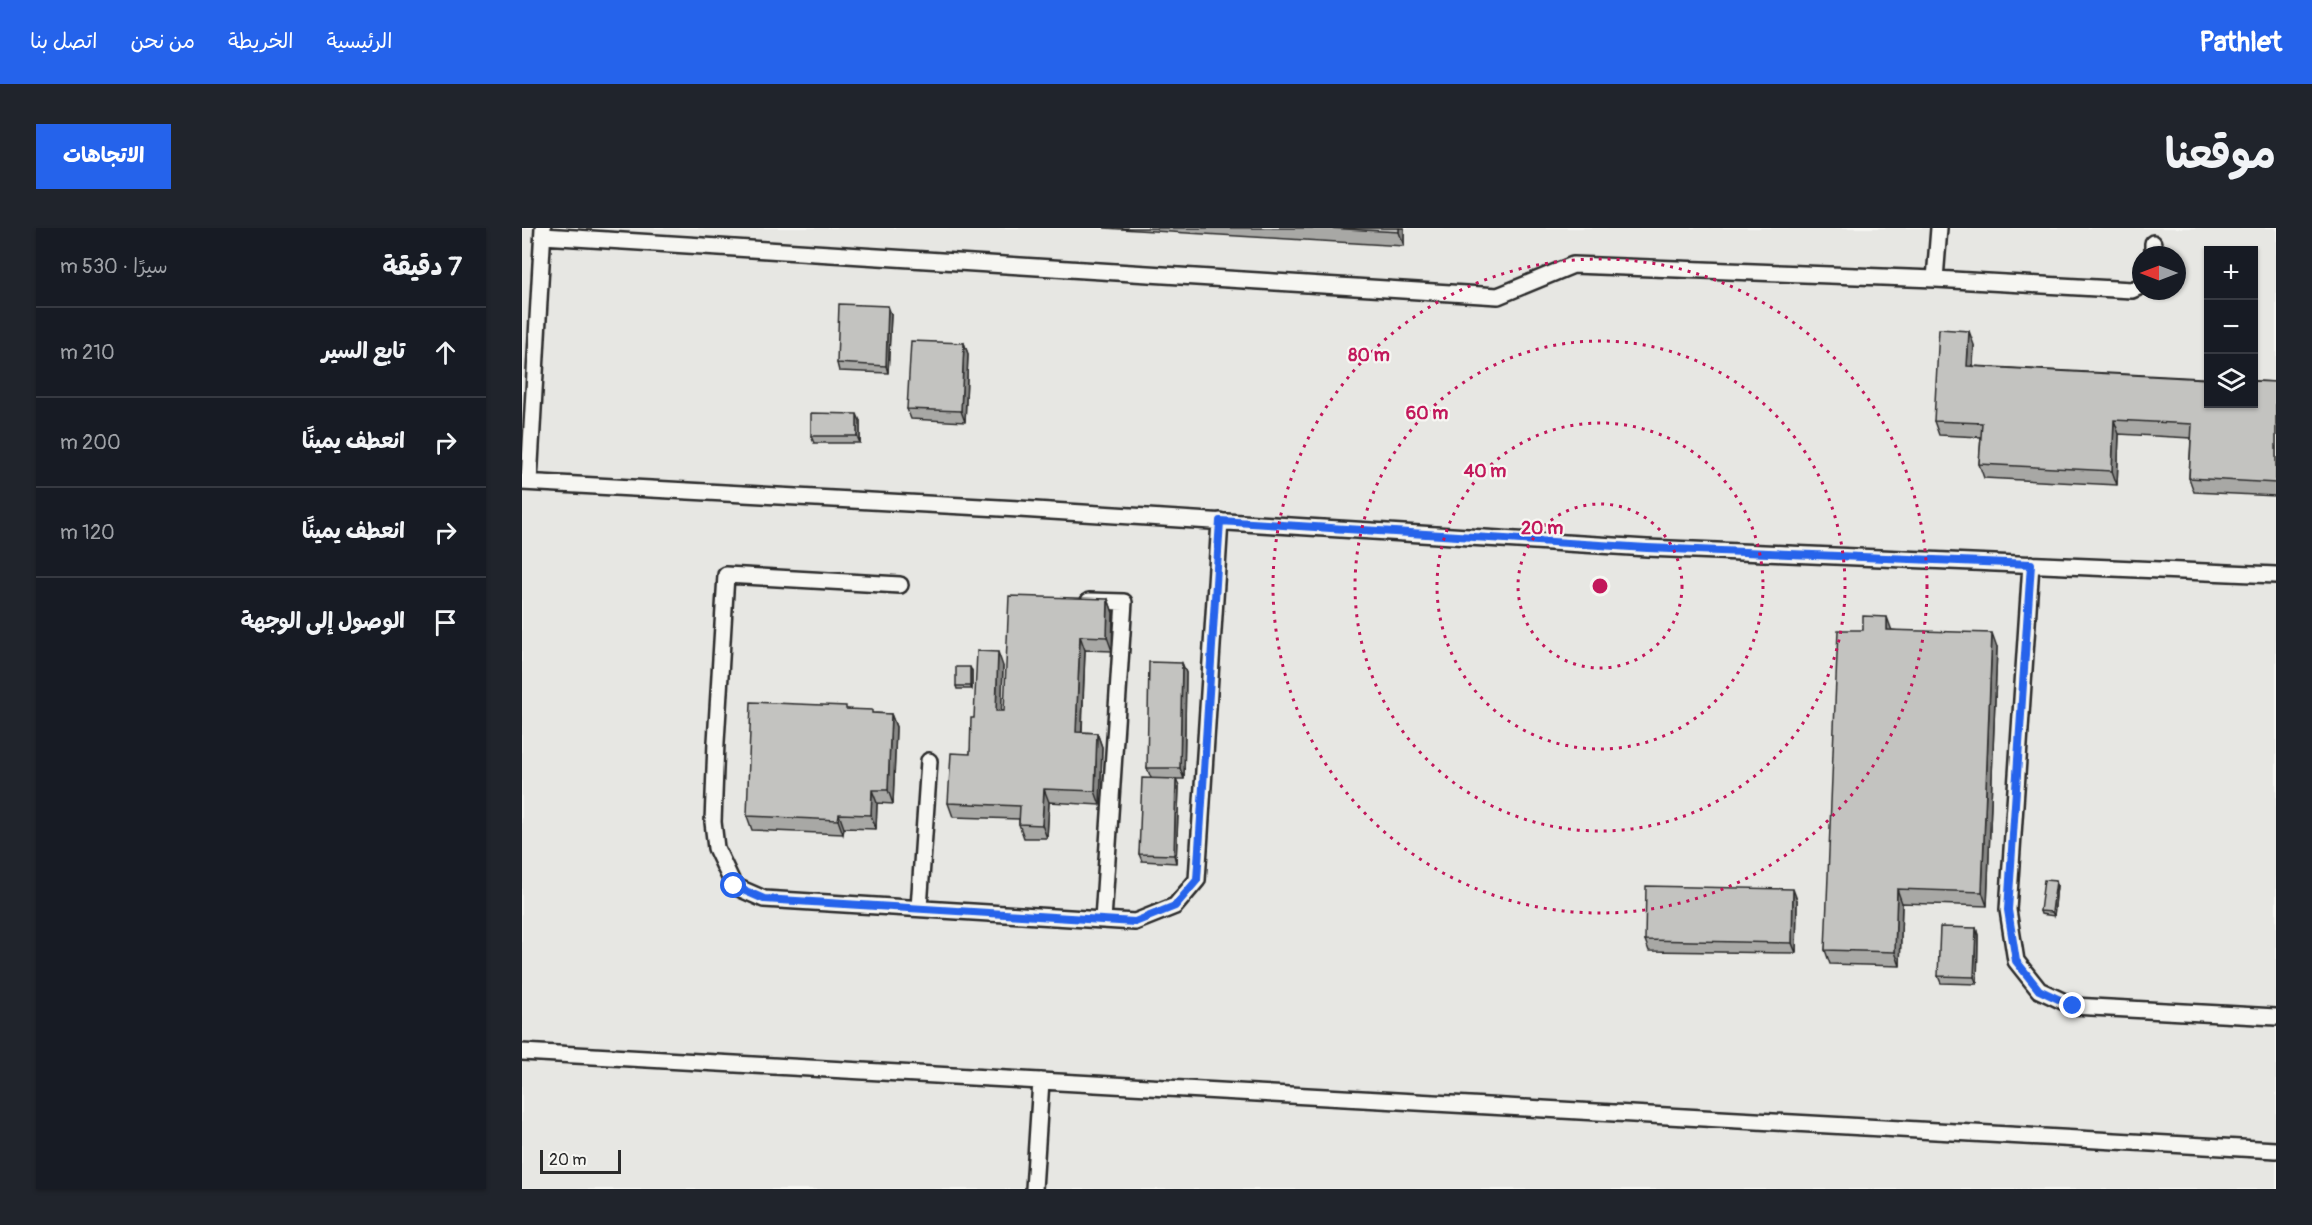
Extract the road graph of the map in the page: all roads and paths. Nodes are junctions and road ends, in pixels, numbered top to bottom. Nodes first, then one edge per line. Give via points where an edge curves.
1 (1939, 228) edge
2 (543, 232) edge
3 (1935, 279) junction
4 (2132, 290) edge
5 (526, 482) edge
6 (1220, 521) junction
7 (2031, 564) junction
8 (2276, 575) edge
9 (900, 585) dead end
10 (1069, 600) edge
11 (929, 761) dead end
12 (919, 908) junction
13 (1103, 921) junction
14 (2276, 1017) edge
15 (522, 1052) edge
16 (1041, 1081) junction
17 (2276, 1150) edge
18 (1034, 1189) edge

1 - 3 lane
2 - 3 lane via 1498,296 1573,265
2 - 5 lane
3 - 4 lane
5 - 6 lane
6 - 7 lane via 1647,548
6 - 13 lane via 1197,880 1175,906 1135,922
7 - 8 lane
7 - 14 lane via 2008,910 2016,961 2039,990 2073,1006
9 - 12 lane via 726,575 713,822 716,848 734,886 764,899
10 - 13 lane via 1124,602
11 - 12 lane
12 - 13 lane
15 - 16 lane
16 - 17 lane
16 - 18 lane

